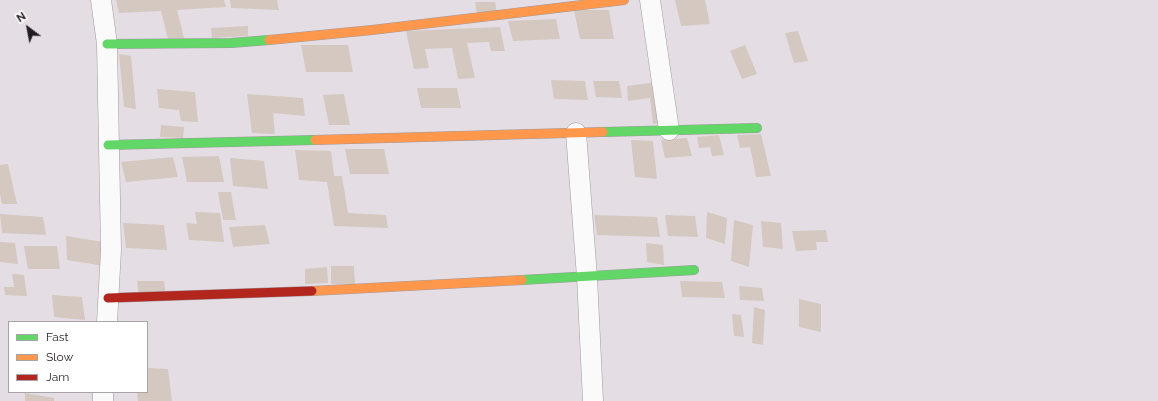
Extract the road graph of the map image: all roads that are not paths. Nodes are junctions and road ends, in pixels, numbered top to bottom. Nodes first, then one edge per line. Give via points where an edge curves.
1 (101, 0) edge
2 (624, 0) edge
3 (650, 0) edge
4 (107, 44) junction
5 (757, 128) dead end
6 (669, 130) junction
7 (576, 133) junction
8 (108, 144) junction
9 (694, 270) dead end
10 (587, 277) junction
11 (108, 298) junction
12 (107, 321) edge
13 (593, 401) edge

1 - 4 street
2 - 4 street via 372,30 231,42
3 - 6 street
4 - 8 street
5 - 6 street
6 - 7 street
7 - 8 street
7 - 10 street
8 - 11 street via 111,250
9 - 10 street
10 - 11 street via 395,288
10 - 13 street
11 - 12 street

